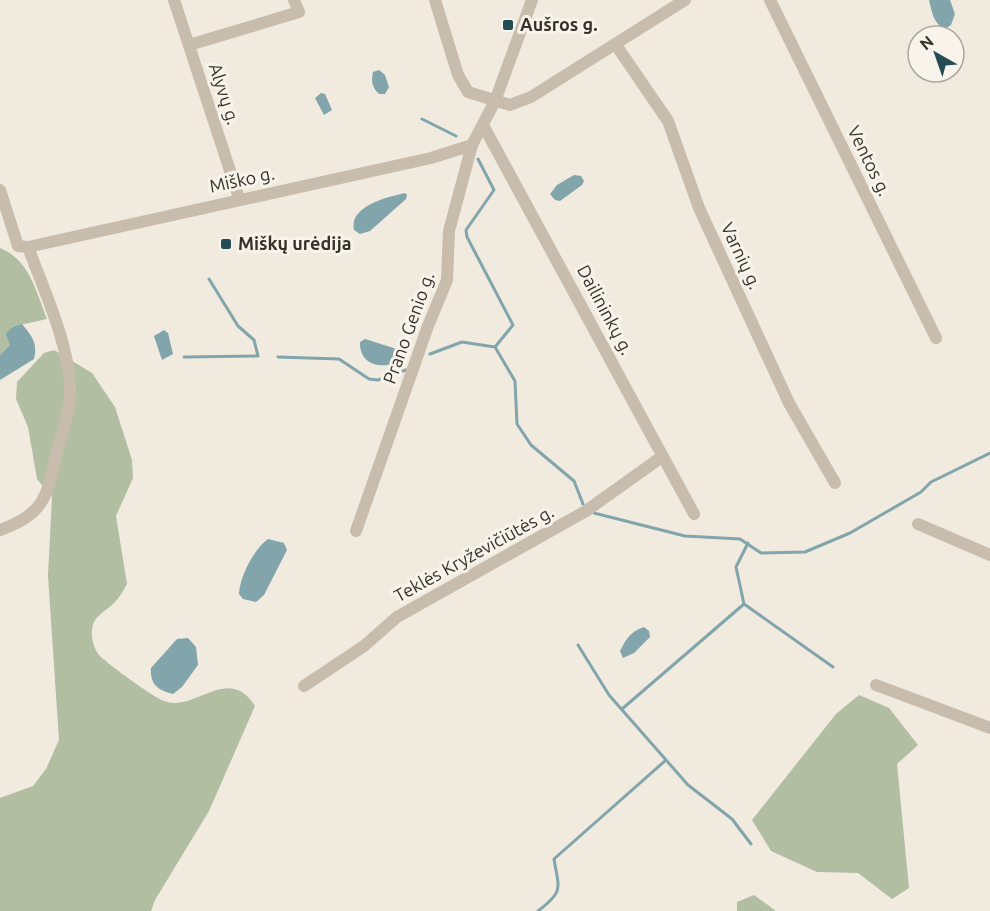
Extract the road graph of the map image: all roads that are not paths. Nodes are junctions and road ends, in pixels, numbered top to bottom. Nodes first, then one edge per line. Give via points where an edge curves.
1 (174, 0) edge
2 (294, 0) edge
3 (435, 0) edge
4 (532, 0) edge
5 (685, 0) edge
6 (770, 0) edge
7 (189, 45) junction
8 (616, 45) junction
9 (495, 101) junction
10 (483, 125) junction
11 (472, 145) junction
12 (0, 190) edge
13 (239, 198) junction
14 (23, 246) junction
15 (936, 338) dead end
16 (663, 456) junction
17 (835, 483) dead end
18 (694, 514) dead end
19 (918, 524) dead end
20 (0, 530) edge
21 (356, 531) dead end
22 (990, 555) edge
23 (876, 685) dead end
24 (304, 687) dead end
25 (990, 728) edge

1 - 7 street, Alyvų g.
2 - 7 street via 299,12
3 - 9 street via 462,84 468,92
4 - 9 street, Prano Genio g.
5 - 8 street
6 - 15 street, Ventos g.
7 - 13 street, Alyvų g.
8 - 9 street via 519,104
8 - 17 street, Varnių g. via 668,121 704,219 789,403
9 - 10 street, Prano Genio g.
10 - 11 street, Prano Genio g.
10 - 16 street, Dailininkų g.
11 - 13 street, Miško g. via 431,158
11 - 21 street, Prano Genio g. via 449,231 447,280
12 - 14 street
13 - 14 street, Miško g.
14 - 20 street via 60,334 70,392 50,485 39,509 23,522
16 - 18 street, Dailininkų g.
16 - 24 street, Teklės Kryževičiūtės g. via 586,511 398,617
19 - 22 street
23 - 25 street

